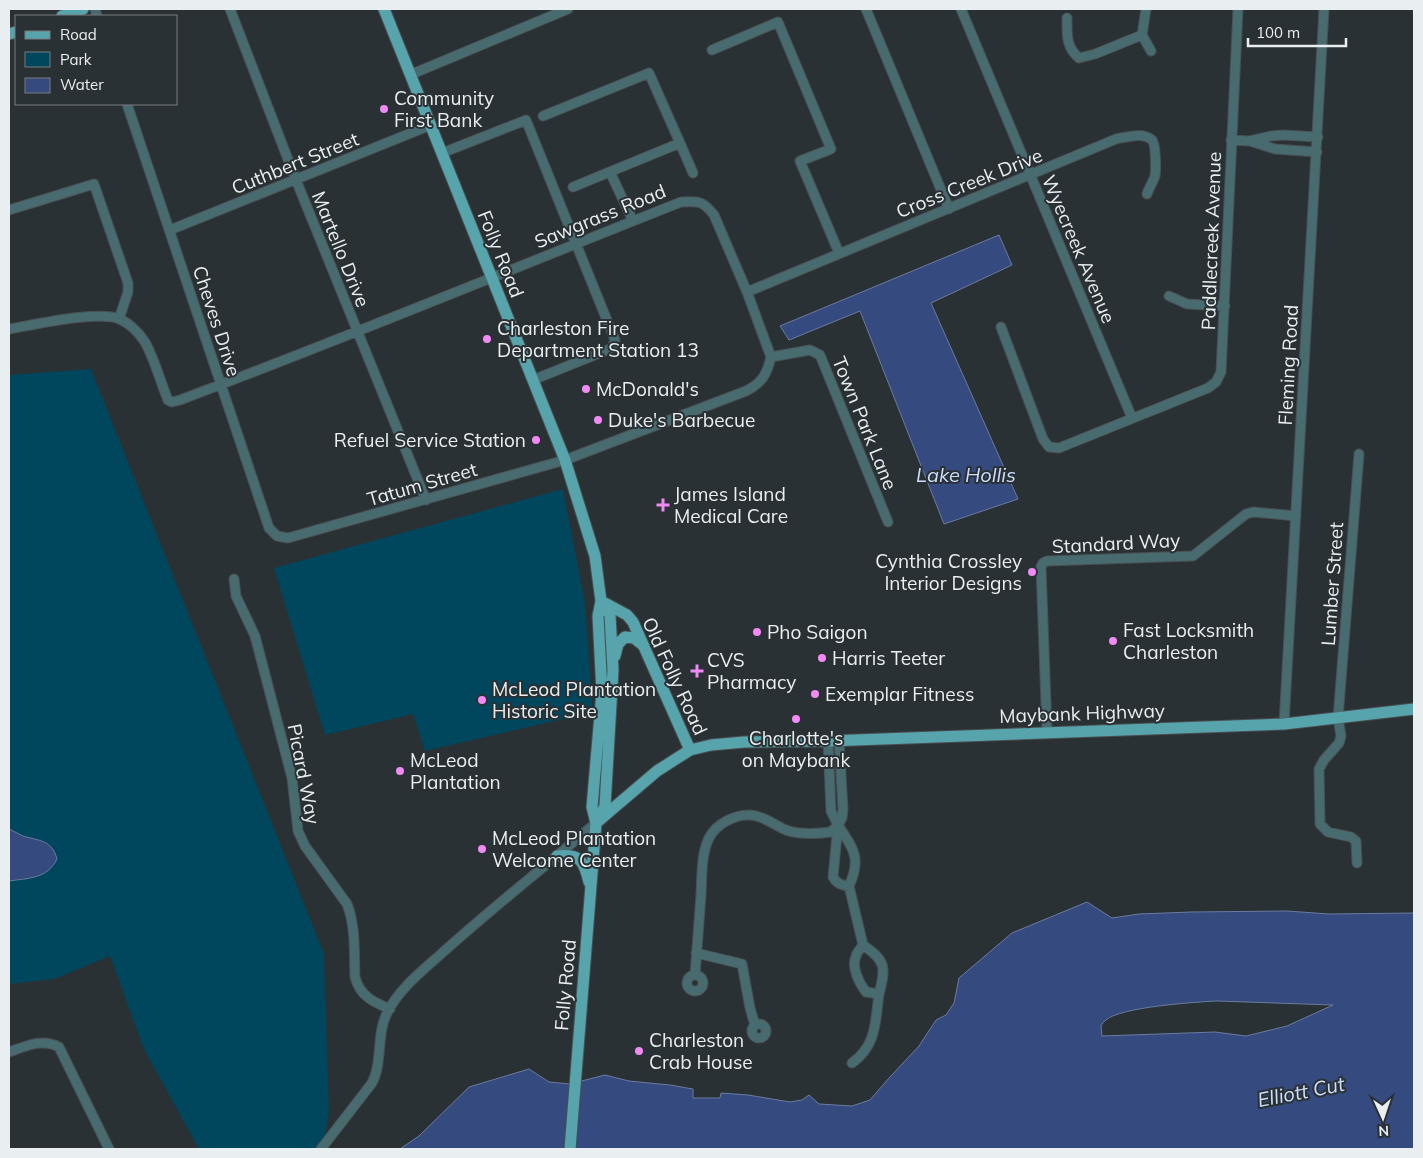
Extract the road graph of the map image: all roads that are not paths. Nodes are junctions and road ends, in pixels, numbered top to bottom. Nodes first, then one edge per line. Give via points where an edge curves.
1 (83, 9) edge
2 (230, 9) edge
3 (384, 9) edge
4 (568, 9) edge
5 (866, 9) edge
6 (961, 9) edge
7 (1146, 9) edge
8 (1238, 9) edge
9 (1324, 9) edge
10 (65, 15) edge
11 (1066, 18) dead end
12 (1142, 35) junction
13 (712, 50) dead end
14 (1151, 51) dead end
15 (412, 74) junction
16 (127, 105) edge
17 (543, 116) dead end
18 (431, 125) junction
19 (1318, 137) junction
20 (1231, 140) junction
21 (1249, 141) junction
22 (680, 143) junction
23 (1317, 152) junction
24 (442, 153) junction
25 (610, 172) junction
26 (693, 173) dead end
27 (1031, 175) junction
28 (296, 180) junction
29 (573, 187) dead end
30 (1147, 194) dead end
31 (949, 209) junction
32 (9, 210) edge
33 (633, 221) junction
34 (170, 230) junction
35 (576, 243) junction
36 (838, 253) junction
37 (492, 276) junction
38 (747, 292) junction
39 (1169, 296) dead end
40 (1225, 306) junction
41 (119, 319) junction
42 (1001, 327) dead end
43 (9, 329) edge
44 (358, 332) junction
45 (771, 357) junction
46 (533, 380) junction
47 (220, 385) junction
48 (1132, 418) junction
49 (1359, 454) dead end
50 (565, 460) junction
51 (426, 500) junction
52 (1296, 516) junction
53 (888, 522) dead end
54 (288, 538) joint
55 (234, 579) dead end
56 (601, 601) junction
57 (645, 647) junction
58 (613, 670) junction
59 (1414, 710) edge
60 (1338, 718) junction
61 (1284, 724) junction
62 (1047, 732) junction
63 (834, 741) junction
64 (690, 750) junction
65 (596, 824) junction
66 (838, 825) junction
67 (557, 856) junction
68 (1357, 863) dead end
69 (849, 886) junction
70 (591, 889) junction
71 (863, 945) junction
72 (696, 953) junction
73 (695, 975) dead end
74 (879, 994) junction
75 (390, 1009) junction
76 (755, 1025) dead end
77 (9, 1052) edge
78 (852, 1063) dead end
79 (110, 1149) edge
80 (321, 1149) edge
81 (570, 1149) edge

1 - 10 main road
2 - 28 street, Martello Drive
3 - 15 main road, Folly Road
4 - 15 street
5 - 31 street
6 - 27 street, Wyecreek Avenue
7 - 12 street
8 - 20 street, Paddlecreek Avenue
9 - 19 street, Fleming Road
11 - 12 street via 1071,52 1079,58
12 - 14 street
13 - 36 street via 778,22 831,149 800,161
15 - 18 main road, Folly Road
16 - 34 street, Cheves Drive
17 - 22 street via 649,73
18 - 24 main road, Folly Road
18 - 28 street, Cuthbert Street
19 - 21 street via 1272,136
19 - 23 street, Fleming Road
20 - 21 street
20 - 40 street, Paddlecreek Avenue
21 - 23 street via 1275,149
22 - 25 street
22 - 26 street
23 - 52 street, Fleming Road
24 - 35 street via 526,120
24 - 37 main road, Folly Road
25 - 29 street
25 - 33 street
27 - 30 street, Cross Creek Drive via 1116,139 1145,137 1155,146 1155,176
27 - 31 street, Cross Creek Drive
27 - 48 street, Wyecreek Avenue
28 - 34 street, Cuthbert Street
28 - 44 street, Martello Drive
31 - 36 street, Cross Creek Drive
32 - 41 street via 94,184 128,283
33 - 35 street, Sawgrass Road
33 - 38 street, Sawgrass Road via 681,202 699,201 714,215
34 - 47 street, Cheves Drive
35 - 37 street, Sawgrass Road
35 - 46 street via 615,344
36 - 38 street, Cross Creek Drive
37 - 44 street, Sawgrass Road
37 - 46 main road, Folly Road
38 - 45 street, Sawgrass Road
39 - 40 street via 1188,304
40 - 48 street, Paddlecreek Avenue via 1221,372 1216,382
41 - 43 street via 92,316
41 - 47 street, Sawgrass Road via 138,332 146,345 168,400 180,400
42 - 48 street, Paddlecreek Avenue via 1049,447 1060,448
44 - 47 street, Sawgrass Road
44 - 51 street, Martello Drive
45 - 50 street via 767,374 755,386
45 - 53 street, Town Park Lane via 810,350 820,355
46 - 50 main road, Folly Road
47 - 54 street, Cheves Drive via 270,528 277,536
49 - 60 street, Lumber Street
50 - 51 street, Tatum Street
50 - 56 main road, Folly Road via 595,556
51 - 54 street, Tatum Street
52 - 61 street, Fleming Road
52 - 62 street, Standard Way via 1246,514 1193,556 1043,563
55 - 75 street, Picard Way via 236,596 255,636 290,768 298,831 305,846 347,904 353,925 357,984 369,1000
56 - 57 main road, Old Folly Road via 627,615
56 - 58 main road, Folly Road via 610,615
56 - 65 main road, Folly Road via 598,616 602,692 592,807
57 - 58 main road via 634,638 621,640
57 - 64 main road, Old Folly Road
58 - 65 main road, Folly Road via 605,806
59 - 60 main road, Maybank Highway
60 - 61 main road, Maybank Highway
60 - 68 street, Lumber Street via 1339,743 1319,769 1320,824 1328,832 1352,837 1356,841
61 - 62 main road, Maybank Highway
62 - 63 main road, Maybank Highway
63 - 64 main road, Maybank Highway via 744,742
63 - 66 street via 831,810
64 - 65 main road, Maybank Highway via 657,771
65 - 67 street
65 - 70 main road, Folly Road
66 - 69 street via 852,846 856,860 856,870
66 - 69 street via 833,877 840,885
66 - 72 street via 831,832 795,833 760,816 750,815 729,820 715,830 706,848
67 - 70 main road via 569,854 582,862
67 - 75 street via 471,926 404,989
69 - 71 street
70 - 81 main road, Folly Road
71 - 74 street via 882,962
71 - 74 street via 856,956 856,973 866,992
72 - 73 street
72 - 76 street via 742,964
74 - 78 street via 871,1041
75 - 80 street via 381,1028 376,1075 372,1084
77 - 79 street via 33,1043 50,1042 59,1048

